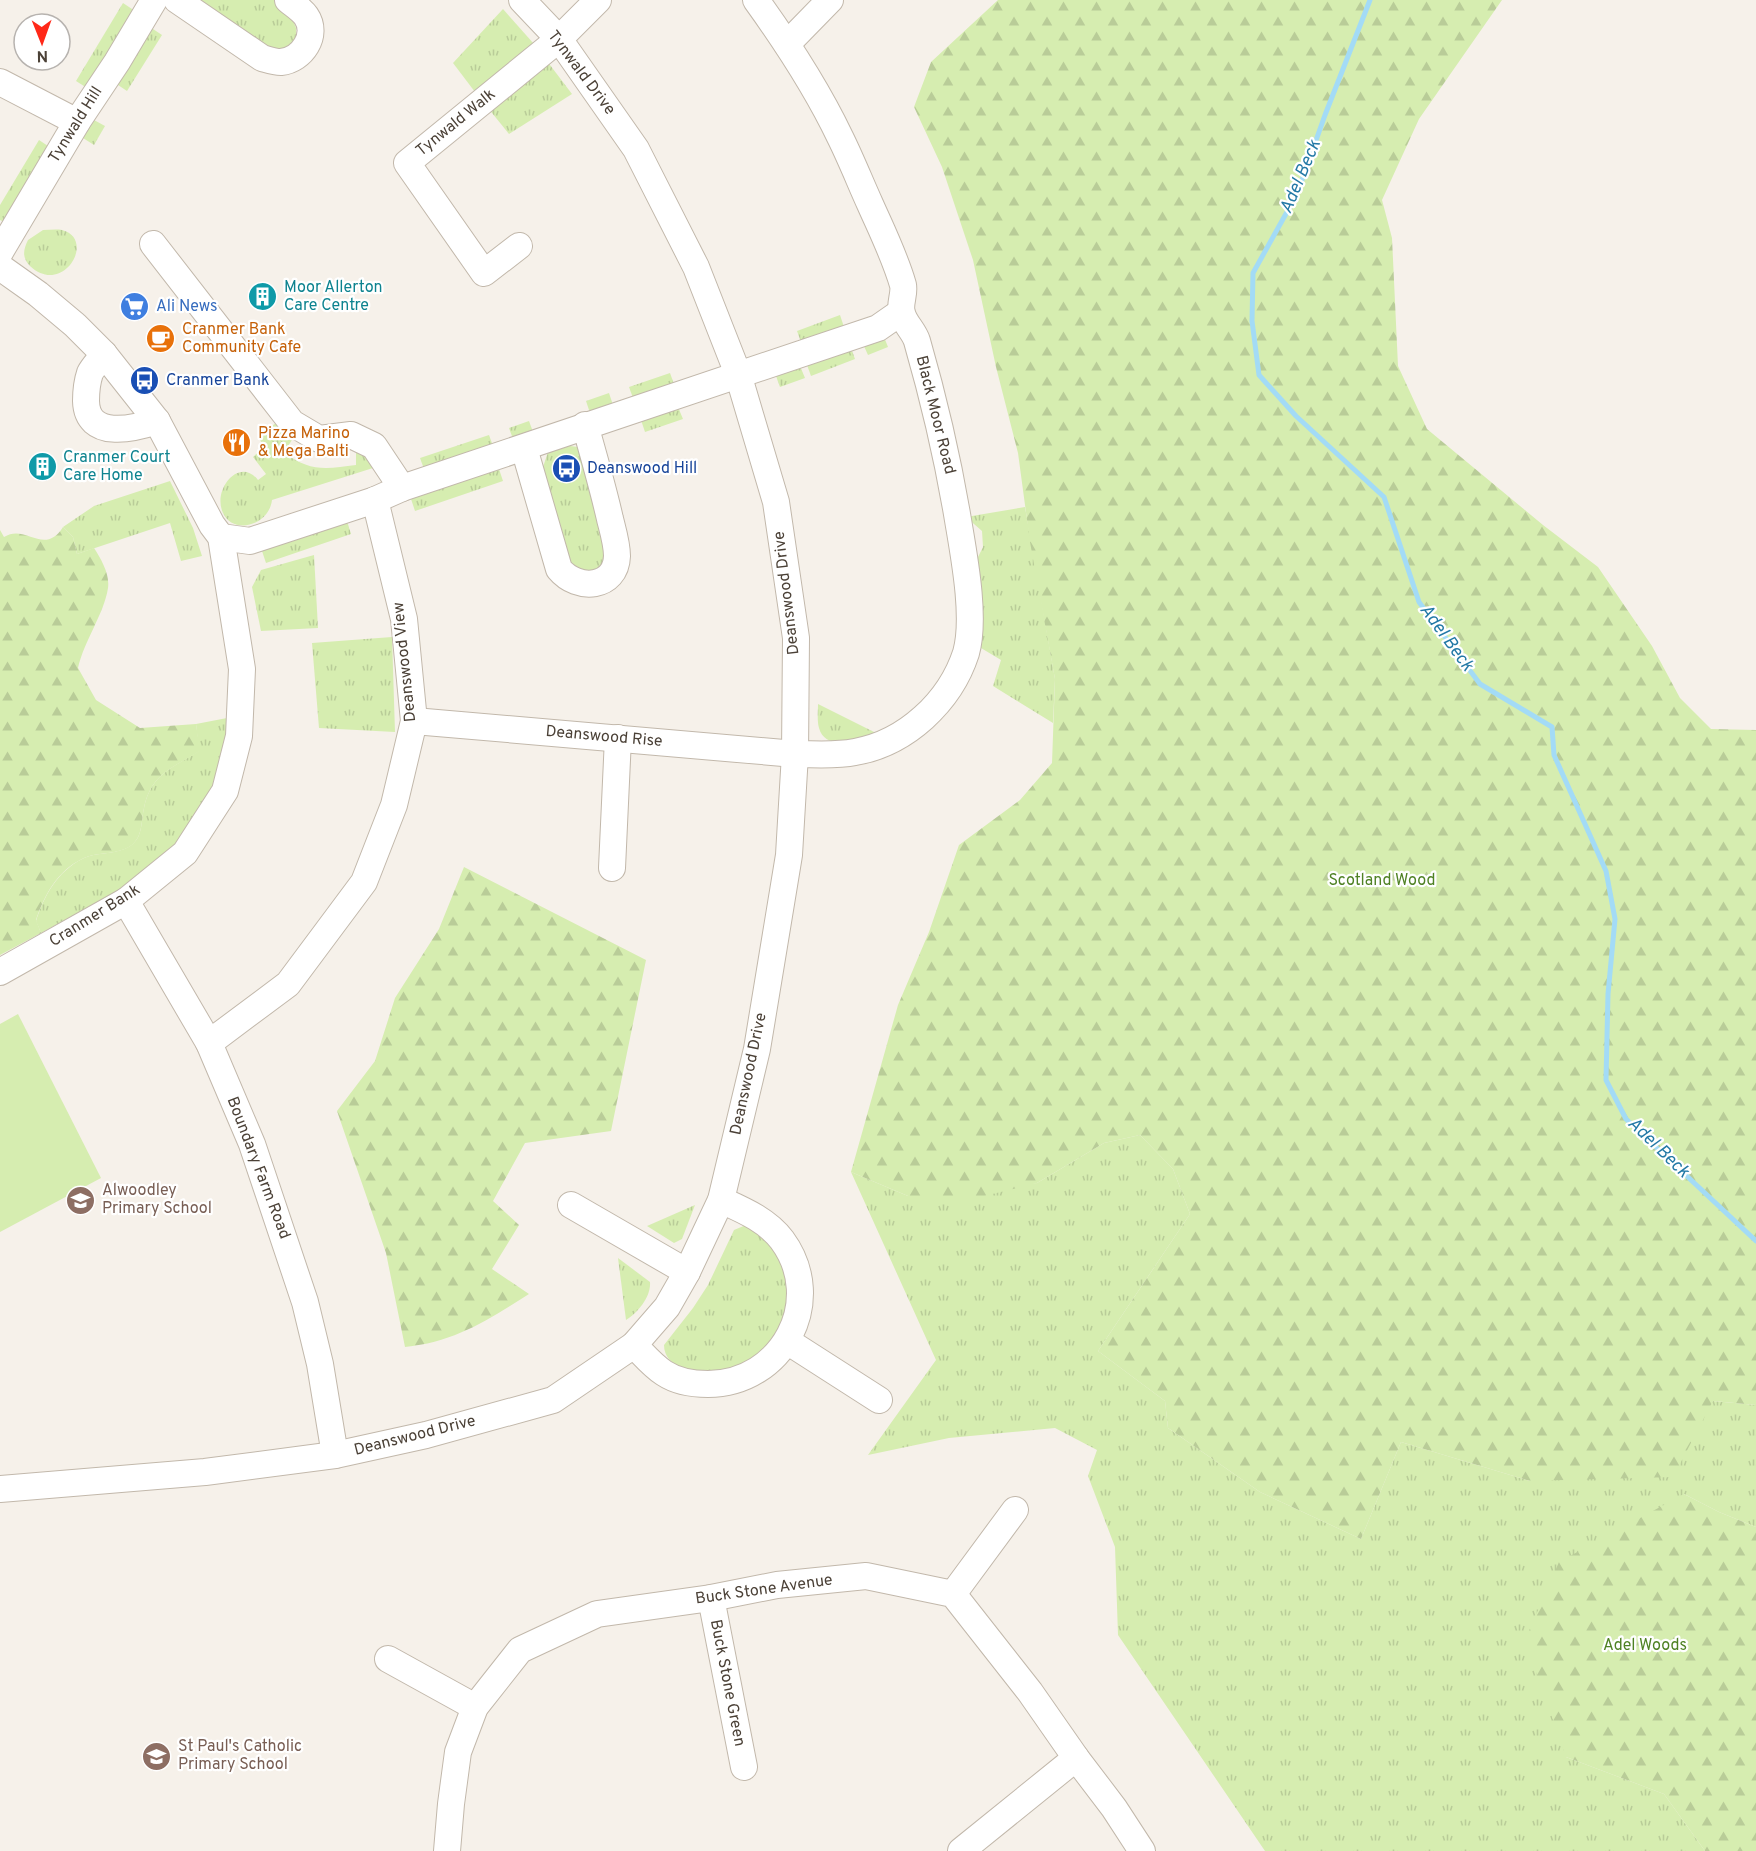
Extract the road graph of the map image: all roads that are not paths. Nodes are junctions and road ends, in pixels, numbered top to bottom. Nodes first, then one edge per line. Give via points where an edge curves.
1 (154, 0) edge
2 (177, 0) edge
3 (288, 0) edge
4 (522, 0) edge
5 (598, 0) edge
6 (756, 0) edge
7 (830, 0) edge
8 (559, 39) junction
9 (787, 44) junction
10 (0, 82) edge
11 (76, 122) junction
12 (636, 149) joint
13 (153, 244) dead end
14 (519, 246) dead end
15 (0, 252) edge
16 (0, 267) edge
17 (901, 312) junction
18 (104, 354) junction
19 (738, 374) junction
20 (157, 421) junction
21 (585, 425) junction
22 (524, 448) junction
23 (402, 488) junction
24 (375, 500) junction
25 (221, 537) junction
26 (414, 721) junction
27 (618, 738) junction
28 (795, 754) junction
29 (612, 868) dead end
30 (126, 901) junction
31 (0, 972) edge
32 (209, 1042) junction
33 (721, 1200) junction
34 (571, 1205) dead end
35 (687, 1272) junction
36 (787, 1341) junction
37 (634, 1345) junction
38 (879, 1400) dead end
39 (335, 1455) junction
40 (0, 1489) edge
41 (1015, 1510) dead end
42 (953, 1594) junction
43 (711, 1598) junction
44 (388, 1659) dead end
45 (475, 1707) junction
46 (1076, 1758) junction
47 (744, 1767) dead end
48 (447, 1851) edge
49 (961, 1851) edge
50 (1142, 1851) edge

1 - 11 street, Tynwald Hill
2 - 3 street via 262,58 282,62 301,53 310,35 306,15
4 - 8 street, Tynwald Drive
5 - 8 street
6 - 9 street
7 - 9 street
8 - 12 street, Tynwald Drive
8 - 14 street, Tynwald Walk via 407,163 484,273
9 - 17 street via 840,136 887,243 904,288
10 - 11 street
11 - 15 street, Tynwald Hill
12 - 19 street, Deanswood Drive via 696,267
13 - 23 street via 292,423 319,439 351,435 374,446
16 - 18 street, Cranmer Bank via 38,294
17 - 19 street via 878,328
17 - 28 street, Black Moor Road via 916,337 953,490 968,599 966,652 940,701 901,735 855,752
18 - 20 street, Cranmer Bank
18 - 20 street via 91,372 86,388 86,406 92,419 115,429
19 - 21 street
19 - 28 street, Deanswood Drive via 776,502 796,639
20 - 25 street, Cranmer Bank
21 - 22 street
21 - 22 street via 617,556 609,574 593,584 574,582 559,569
22 - 23 street
23 - 24 street
24 - 25 street via 249,541
24 - 26 street, Deanswood View via 404,619
25 - 30 street, Cranmer Bank via 242,669 239,736 225,791 186,853
26 - 27 street, Deanswood Rise
26 - 32 street, Deanswood View via 394,805 364,882 288,984
27 - 28 street, Deanswood Rise
27 - 29 street
28 - 33 street, Deanswood Drive via 789,855 757,1048
30 - 31 street, Cranmer Bank
30 - 32 street, Boundary Farm Road
32 - 39 street, Boundary Farm Road via 252,1144 305,1302
33 - 35 street, Deanswood Drive
33 - 36 street via 759,1218 782,1239 796,1267 800,1297 794,1328
34 - 35 street
35 - 37 street, Deanswood Drive via 667,1307
36 - 37 street via 754,1374 724,1384 693,1384 664,1374
36 - 38 street
37 - 39 street, Deanswood Drive via 553,1400
39 - 40 street, Deanswood Drive via 205,1472
41 - 42 street
42 - 43 street, Buck Stone Avenue via 866,1576 777,1585
42 - 46 street
43 - 45 street, Buck Stone Avenue via 597,1614 520,1650
43 - 47 street, Buck Stone Green
44 - 45 street
45 - 48 street, Buck Stone Avenue via 458,1752
46 - 49 street
46 - 50 street

